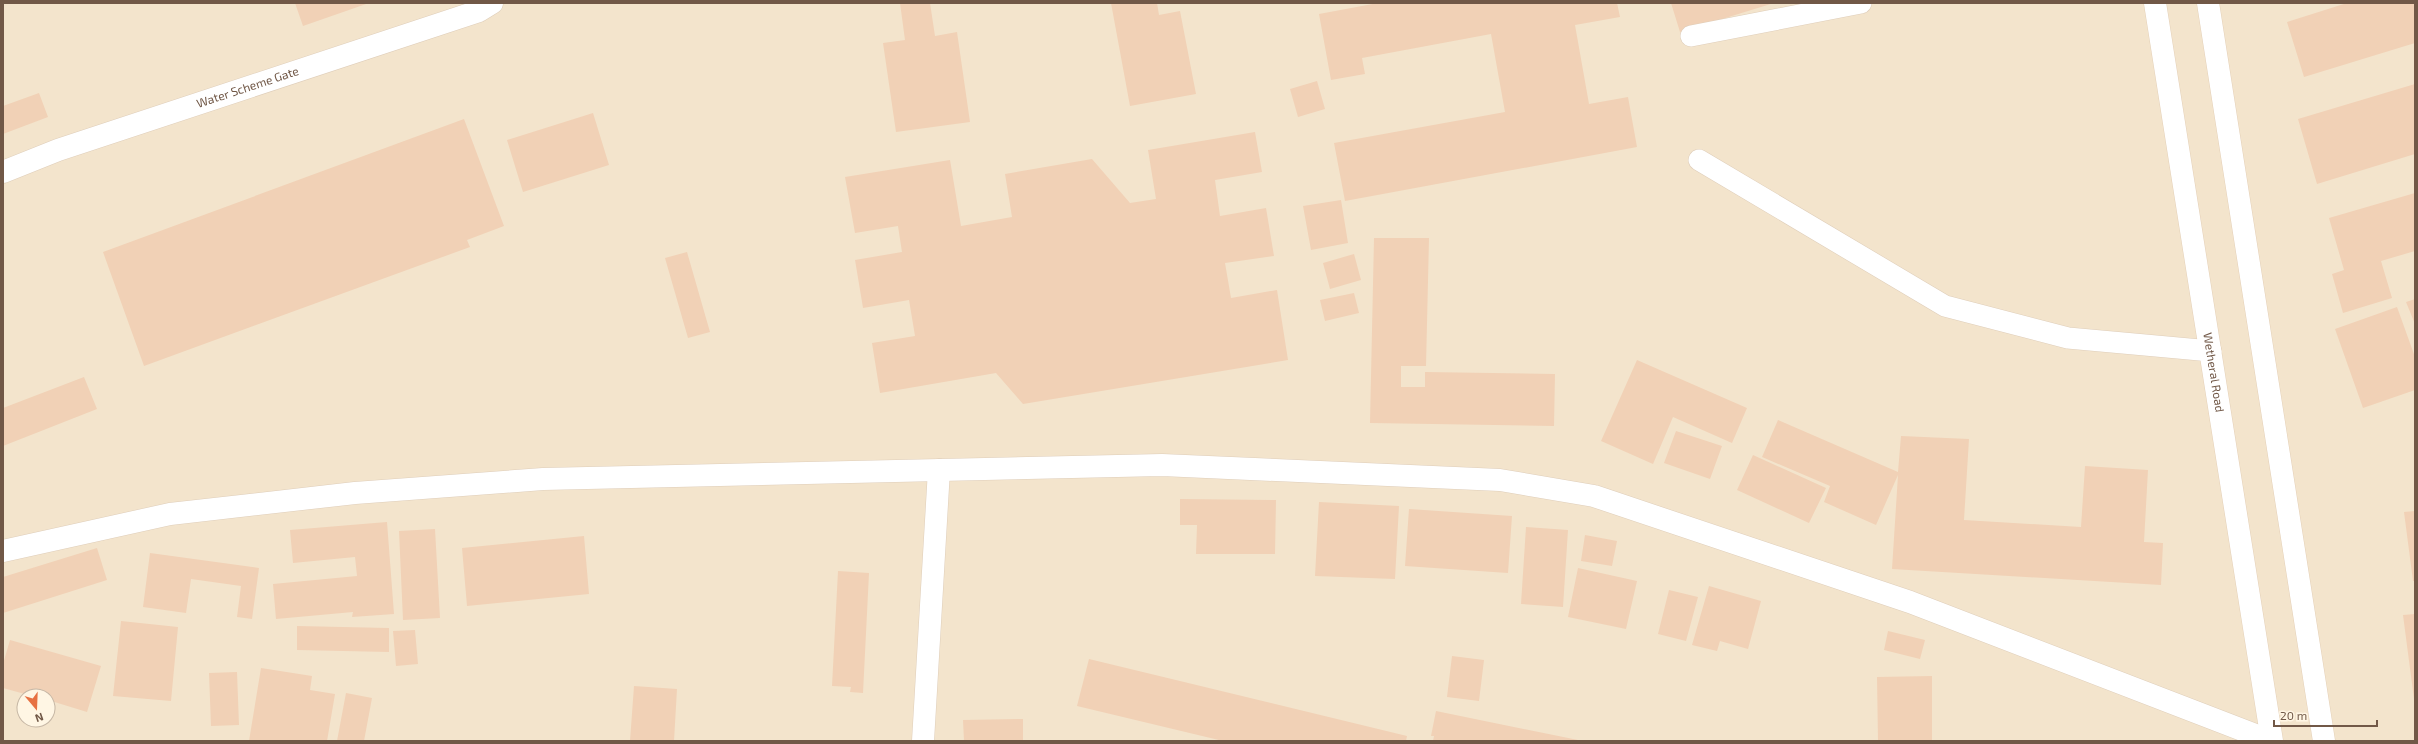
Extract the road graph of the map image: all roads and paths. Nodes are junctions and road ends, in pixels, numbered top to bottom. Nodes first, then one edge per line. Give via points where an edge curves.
1 (492, 3) edge
2 (1861, 3) edge
3 (2155, 3) edge
4 (2208, 3) edge
5 (1691, 36) dead end
6 (1699, 160) dead end
7 (3, 172) edge
8 (2210, 351) junction
9 (939, 470) junction
10 (3, 551) edge
11 (923, 741) edge
12 (2271, 741) edge
13 (2324, 741) edge

1 - 7 street, Water Scheme Gate via 479,11 58,150
2 - 5 lane
3 - 8 street, Wetheral Road
4 - 13 street
6 - 8 lane via 1945,306 2068,338
8 - 12 street, Wetheral Road
9 - 10 street via 543,479 355,492 170,514
9 - 11 street
9 - 12 street via 1170,466 1500,480 1594,496 1910,602

